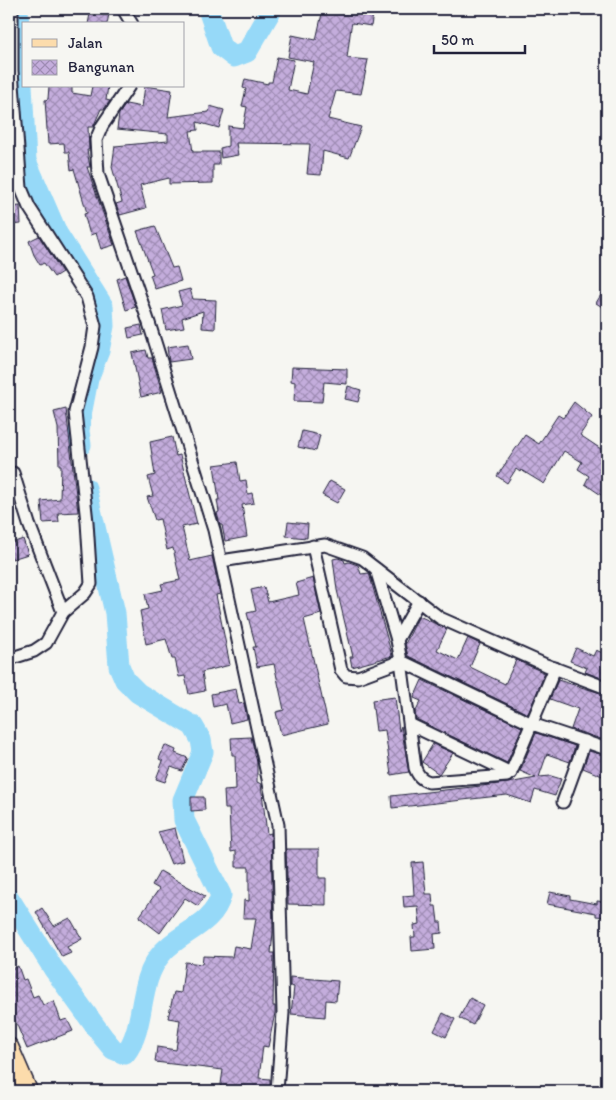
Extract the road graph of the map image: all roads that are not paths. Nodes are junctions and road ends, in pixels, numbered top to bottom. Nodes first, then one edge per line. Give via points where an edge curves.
1 (12, 9) edge
2 (123, 9) edge
3 (131, 22) edge
4 (128, 88) edge
5 (14, 152) edge
6 (13, 473) dead end
7 (314, 546) junction
8 (221, 561) junction
9 (376, 569) junction
10 (419, 601) junction
11 (63, 612) junction
12 (397, 640) junction
13 (9, 659) edge
14 (401, 661) junction
15 (555, 668) junction
16 (607, 688) edge
17 (532, 724) junction
18 (410, 725) junction
19 (585, 741) junction
20 (607, 749) edge
21 (511, 773) junction
22 (564, 802) dead end
23 (9, 1047) edge
24 (28, 1091) edge
25 (277, 1091) edge

1 - 5 street
2 - 3 street
4 - 8 street via 96,140 98,174 155,341
5 - 11 street via 21,188 29,207 86,297 95,326 75,412 92,579 89,589
6 - 11 street
7 - 8 street
7 - 9 street via 325,545 362,558
7 - 14 street via 341,670 346,676 358,677
8 - 25 street via 278,825 283,1013
9 - 10 street
9 - 12 street
10 - 12 street
10 - 15 street via 440,618
11 - 13 street via 46,643
12 - 14 street
14 - 17 street
14 - 18 street
15 - 16 street
15 - 17 street
17 - 19 street
17 - 21 street
18 - 21 street
18 - 21 street via 415,768 423,780 504,778
19 - 20 street
19 - 22 street
23 - 24 main road

